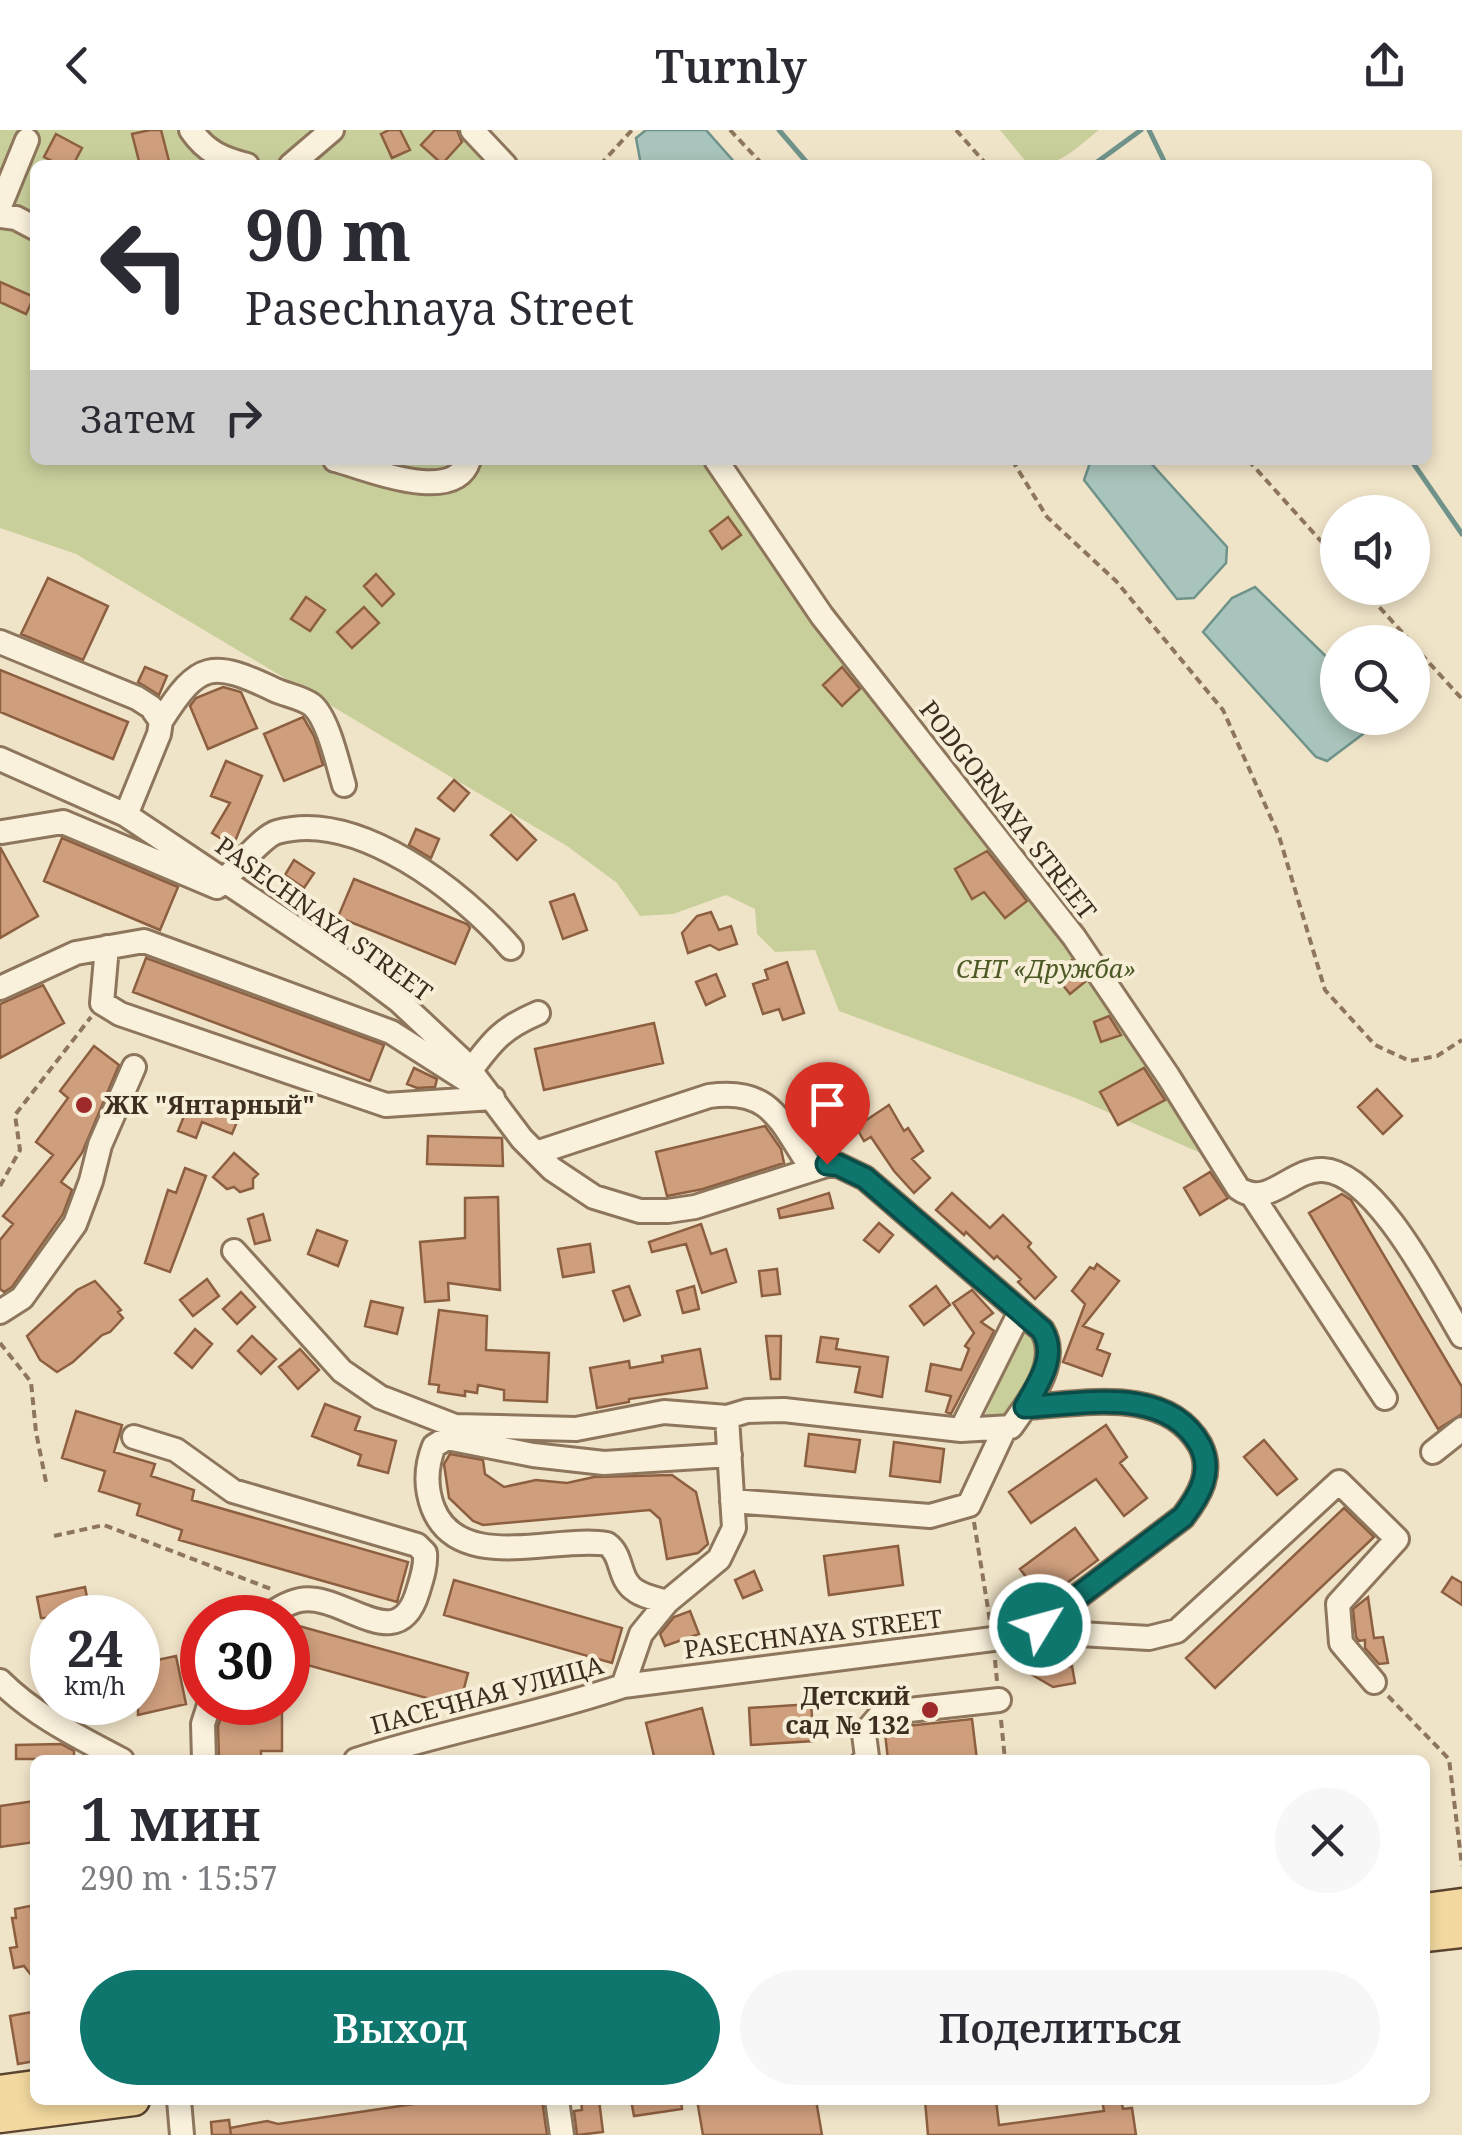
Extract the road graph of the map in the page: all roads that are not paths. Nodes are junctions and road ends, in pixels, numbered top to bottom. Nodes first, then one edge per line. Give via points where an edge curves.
1 (191, 130) edge
2 (332, 130) edge
3 (472, 130) edge
4 (28, 140) dead end
5 (224, 160) edge
6 (297, 160) edge
7 (500, 160) edge
8 (0, 206) edge
9 (0, 216) edge
10 (30, 225) edge
11 (352, 465) edge
12 (467, 465) edge
13 (719, 465) edge
14 (0, 642) edge
15 (161, 721) junction
16 (0, 759) edge
17 (344, 785) dead end
18 (126, 815) junction
19 (2, 832) edge
20 (225, 879) junction
21 (266, 907) junction
22 (107, 947) junction
23 (512, 948) dead end
24 (0, 988) edge
25 (538, 1013) dead end
26 (134, 1067) dead end
27 (471, 1070) junction
28 (493, 1098) junction
29 (536, 1153) junction
30 (812, 1170) junction
31 (1252, 1195) junction
32 (234, 1252) dead end
33 (0, 1312) edge
34 (1020, 1312) junction
35 (1462, 1336) edge
36 (1385, 1398) dead end
37 (1025, 1407) junction
38 (727, 1416) junction
39 (1005, 1428) junction
40 (1462, 1429) edge
41 (961, 1430) junction
42 (134, 1437) dead end
43 (1433, 1452) dead end
44 (730, 1454) dead end
45 (732, 1501) junction
46 (310, 1601) edge
47 (667, 1602) junction
48 (1028, 1631) junction
49 (0, 1681) edge
50 (1374, 1682) road end
51 (623, 1686) junction
52 (998, 1700) dead end
53 (204, 1725) edge
54 (113, 1755) edge
55 (204, 1755) edge
56 (371, 1755) edge
57 (867, 1755) edge
58 (1462, 1904) edge
59 (1430, 1908) edge
60 (1462, 1932) edge
61 (1430, 1935) edge
62 (30, 2087) edge
63 (0, 2091) edge
64 (95, 2105) edge
65 (179, 2105) edge
66 (558, 2105) edge
67 (0, 2117) edge
68 (182, 2135) edge
69 (562, 2135) edge

1 - 5 street
2 - 6 street
3 - 7 street
4 - 8 street
9 - 10 street
11 - 12 street via 419,484 458,477
13 - 31 street, PODGORNAYA STREET via 822,616 1074,938 1232,1181
14 - 15 street via 137,698
15 - 17 street via 184,684 200,674 236,671 313,706
15 - 18 street
16 - 18 street, PASECHNAYA STREET
18 - 20 street, PASECHNAYA STREET
19 - 21 street via 64,822
20 - 21 street, PASECHNAYA STREET
20 - 23 street via 274,832 325,828 382,848 456,892
21 - 27 street, PASECHNAYA STREET via 399,1001
22 - 24 street via 76,952
22 - 28 street via 144,941 390,1032
22 - 28 street via 102,1003 120,1014 386,1104
25 - 27 street via 494,1038
26 - 33 street via 75,1224 22,1298
27 - 28 street, PASECHNAYA STREET
28 - 29 street, PASECHNAYA STREET
29 - 30 street, PASECHNAYA STREET via 594,1197 640,1210 694,1208
29 - 30 street via 736,1092 762,1101
30 - 34 street, PASECHNAYA STREET via 838,1165 865,1178
31 - 35 street via 1307,1172 1344,1176 1392,1220
31 - 36 street, PODGORNAYA STREET
32 - 38 street via 342,1372 380,1397 454,1426 576,1429 664,1412
34 - 37 street, PASECHNAYA STREET via 1042,1330 1050,1354
34 - 41 street
37 - 39 street
37 - 48 street, PASECHNAYA STREET via 1110,1402 1158,1410 1195,1436 1206,1476 1183,1517
38 - 41 street via 784,1410
38 - 45 street, ПАСЕЧНАЯ УЛИЦА
39 - 41 street
39 - 45 street via 970,1505 930,1516
40 - 43 street
42 - 46 street via 190,1458 233,1491 426,1552 413,1609 402,1621
44 - 47 street via 604,1463 448,1438 434,1446 427,1484 444,1526 494,1548 608,1544 628,1584
45 - 47 street, ПАСЕЧНАЯ УЛИЦА via 734,1528 719,1559
47 - 51 street, ПАСЕЧНАЯ УЛИЦА via 641,1634
48 - 50 street via 1149,1638 1177,1631 1339,1482 1397,1540 1338,1604 1341,1643
48 - 51 street, PASECHNAYA STREET
49 - 54 street via 52,1723
51 - 56 street, ПАСЕЧНАЯ УЛИЦА
52 - 57 street via 882,1713 864,1734
53 - 55 street
58 - 59 main road
60 - 61 main road
62 - 63 main road
64 - 67 main road
65 - 68 street
66 - 69 street

